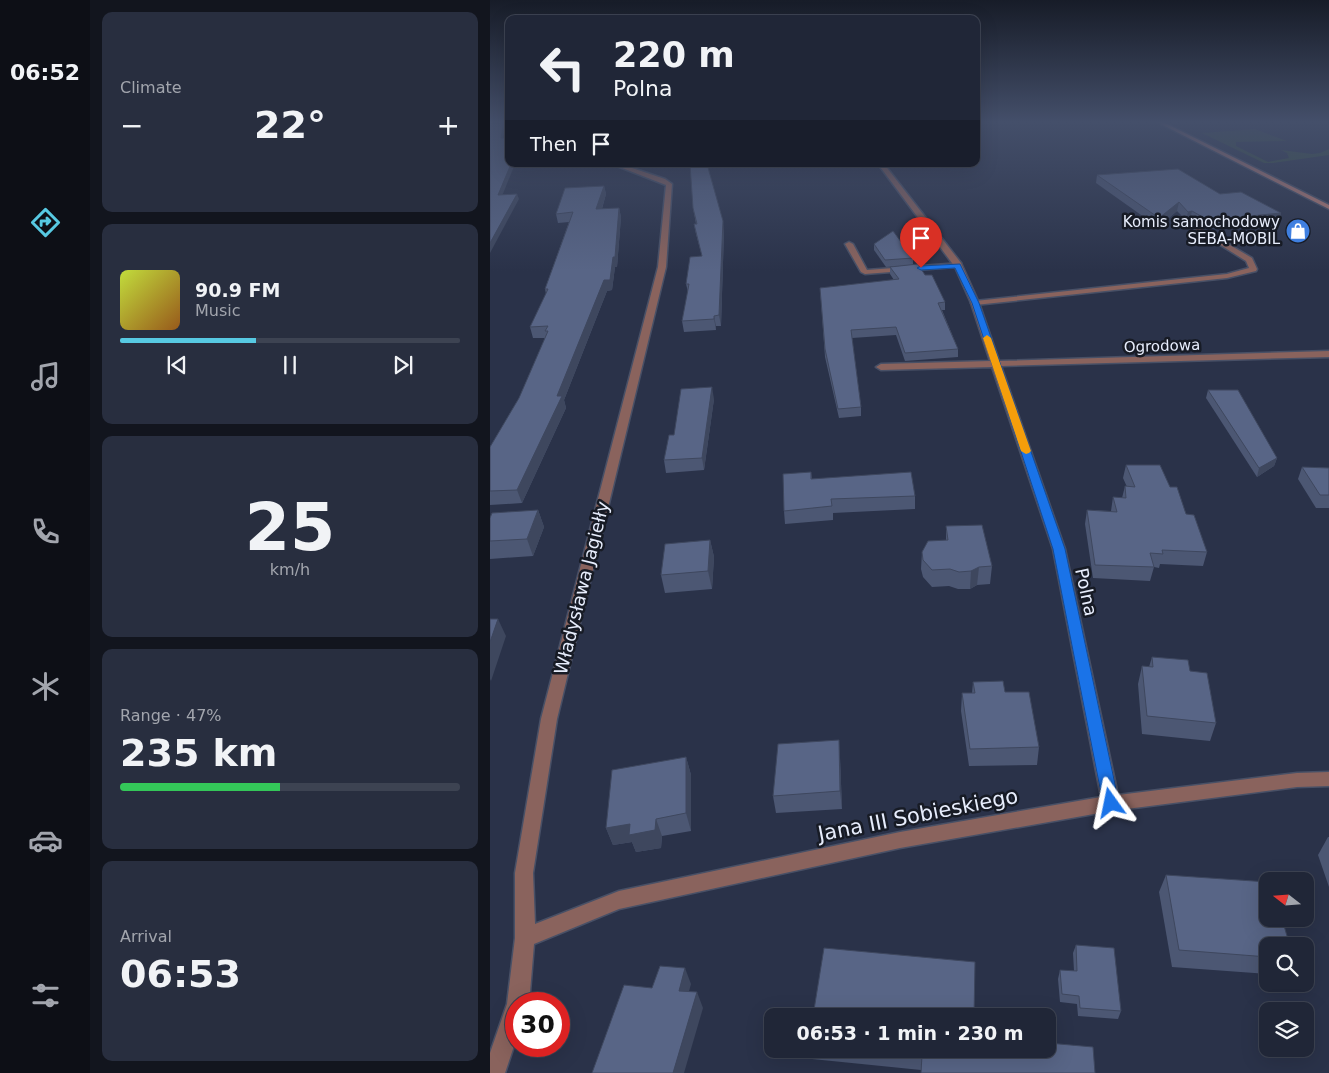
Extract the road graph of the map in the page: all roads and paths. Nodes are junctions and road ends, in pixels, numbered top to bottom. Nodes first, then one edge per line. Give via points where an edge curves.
1 (636, 171) edge
2 (886, 171) edge
3 (1257, 171) edge
4 (1329, 207) edge
5 (1189, 223) edge
6 (849, 244) dead end
7 (958, 265) junction
8 (975, 303) junction
9 (1327, 356) edge
10 (996, 365) junction
11 (881, 367) dead end
12 (1329, 779) edge
13 (1111, 803) junction
14 (525, 938) junction
15 (519, 992) edge
16 (505, 1041) edge
17 (494, 1073) edge

1 - 14 street, Władysława Jagiełły via 669,184 662,267 549,719 524,873
2 - 7 street, Polna
3 - 4 main road
5 - 8 street via 1249,260 1253,269 1227,276
6 - 7 street via 865,272
7 - 8 street, Polna
8 - 10 street, Polna
9 - 10 street, Ogrodowa
10 - 11 street
10 - 13 street, Polna via 1059,549
12 - 13 street, Jana III Sobieskiego via 1297,780
13 - 14 street, Jana III Sobieskiego via 900,840 619,900
14 - 15 street, Władysława Jagiełły
16 - 17 street

